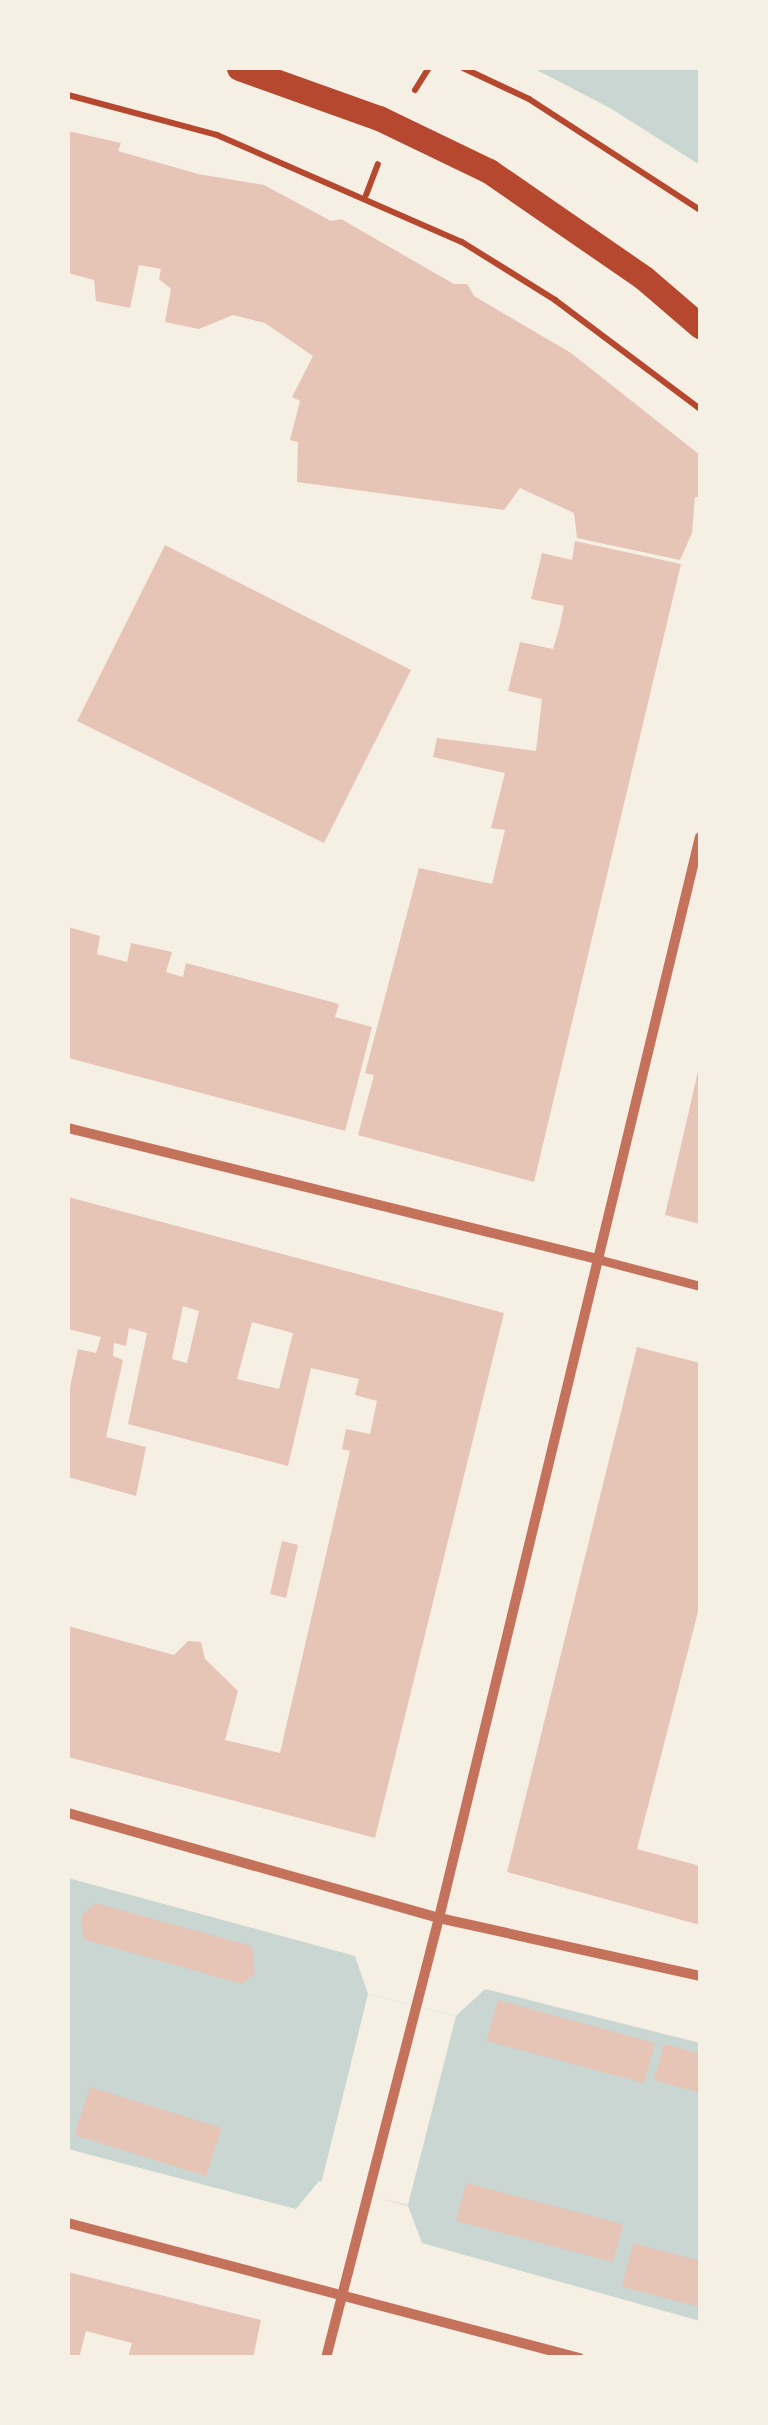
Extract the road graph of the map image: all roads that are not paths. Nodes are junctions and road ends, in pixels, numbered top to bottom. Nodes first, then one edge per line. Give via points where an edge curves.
1 (239, 68) edge
2 (700, 326) edge
3 (700, 838) edge
4 (68, 1128) edge
5 (601, 1260) junction
6 (700, 1286) edge
7 (68, 1813) edge
8 (439, 1918) junction
9 (700, 1976) edge
10 (68, 2223) edge
11 (342, 2296) junction
12 (326, 2358) edge
13 (578, 2358) edge

1 - 2 main road via 379,118 489,172 644,278
3 - 5 street
4 - 5 street
5 - 6 street
5 - 8 street
7 - 8 street
8 - 9 street
8 - 11 street
10 - 11 street
11 - 12 street
11 - 13 street

